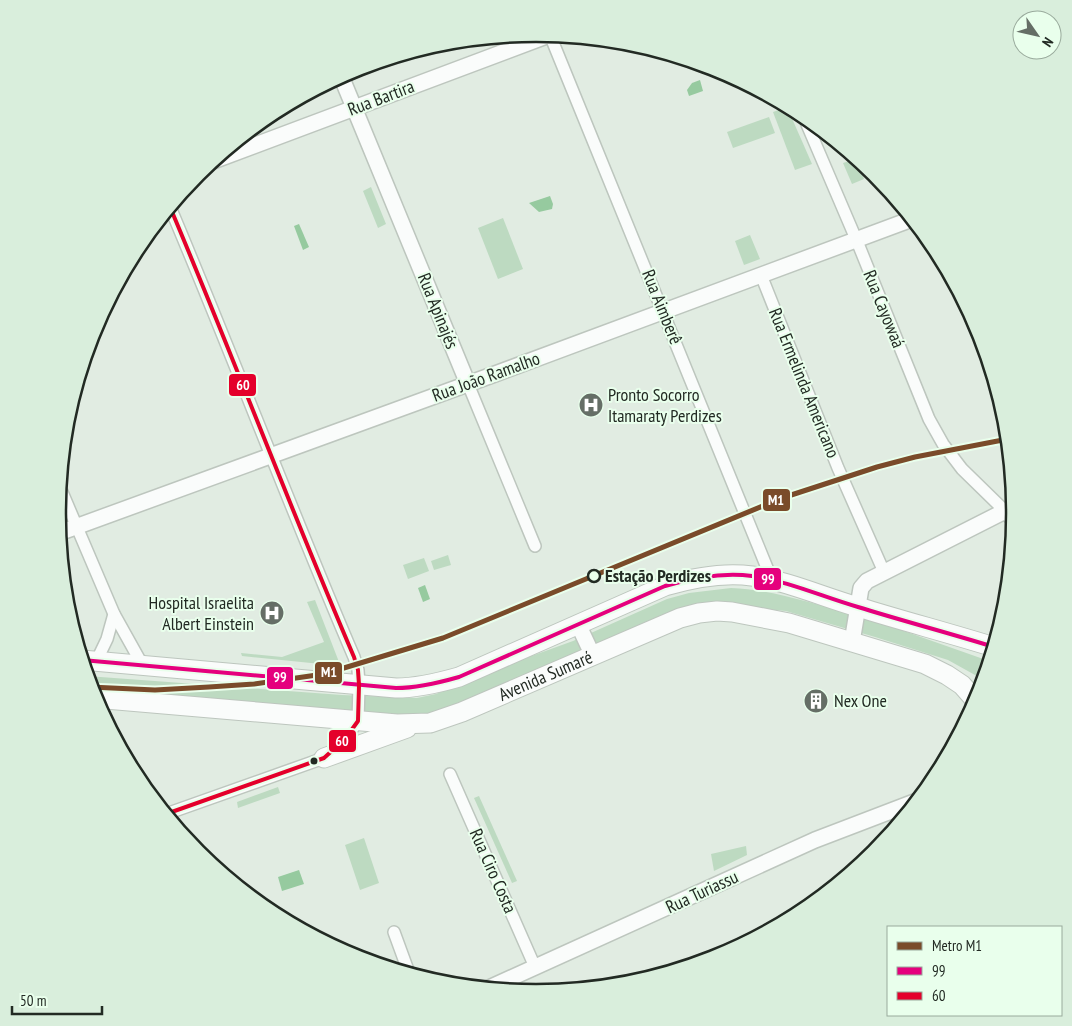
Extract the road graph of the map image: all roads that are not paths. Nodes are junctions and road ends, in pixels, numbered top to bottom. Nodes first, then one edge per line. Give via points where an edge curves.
1 (529, 42) edge
2 (552, 43) edge
3 (344, 84) edge
4 (354, 108) junction
5 (810, 131) edge
6 (233, 154) edge
7 (173, 214) edge
8 (905, 222) edge
9 (856, 239) junction
10 (761, 275) junction
11 (663, 311) junction
12 (468, 384) junction
13 (271, 456) junction
14 (984, 492) junction
15 (66, 500) edge
16 (1006, 511) edge
17 (1006, 516) edge
18 (985, 520) junction
19 (77, 526) junction
20 (67, 530) edge
21 (535, 546) dead end
22 (884, 572) junction
23 (772, 580) junction
24 (857, 607) junction
25 (114, 614) junction
26 (578, 624) junction
27 (852, 642) junction
28 (987, 645) edge
29 (592, 656) junction
30 (89, 661) edge
31 (143, 666) junction
32 (359, 685) junction
33 (970, 694) edge
34 (104, 699) edge
35 (358, 721) junction
36 (418, 724) junction
37 (324, 758) junction
38 (450, 774) dead end
39 (903, 806) edge
40 (173, 812) edge
41 (394, 932) dead end
42 (406, 965) edge
43 (535, 967) junction
44 (503, 982) edge

1 - 4 street, Rua Bartira
2 - 11 street, Rua Aimberê
3 - 4 street, Rua Apinajés
4 - 6 street, Rua Bartira
4 - 12 street, Rua Apinajés
5 - 9 street, Rua Cayowaá
7 - 13 street
8 - 9 street, Rua João Ramalho
9 - 10 street, Rua João Ramalho
9 - 14 street, Rua Cayowaá via 929,419 942,444
10 - 11 street, Rua João Ramalho
10 - 22 street, Rua Ermelinda Americano via 838,468
11 - 12 street, Rua João Ramalho
11 - 23 street, Rua Aimberê
12 - 13 street, Rua João Ramalho
12 - 21 street, Rua Apinajés
13 - 19 street, Rua João Ramalho
13 - 32 street via 354,657
14 - 16 street, Rua Cayowaá
14 - 18 street via 990,505
15 - 19 street
17 - 18 street
18 - 22 street
19 - 20 street, Rua João Ramalho
19 - 25 street
22 - 24 street via 861,588
23 - 24 main road, Avenida Sumaré
23 - 26 main road, Avenida Sumaré via 750,575 687,580 665,586
24 - 27 street
24 - 28 main road, Avenida Sumaré
25 - 30 street via 107,639
25 - 31 street
26 - 29 street
26 - 32 main road, Avenida Sumaré via 493,663 437,684 415,688
27 - 29 main road, Avenida Sumaré via 789,623 718,611 680,618
27 - 33 main road, Avenida Sumaré via 932,668 962,685
29 - 36 main road, Avenida Sumaré via 462,712
30 - 31 main road, Avenida Sumaré
31 - 32 main road, Avenida Sumaré
32 - 35 street
34 - 35 main road, Avenida Sumaré
35 - 36 main road, Avenida Sumaré
35 - 37 street via 350,734
36 - 37 main road
37 - 40 street
38 - 43 street, Rua Ciro Costa
39 - 43 street, Rua Turiassu via 815,840
41 - 42 street
43 - 44 street, Rua Turiassu

